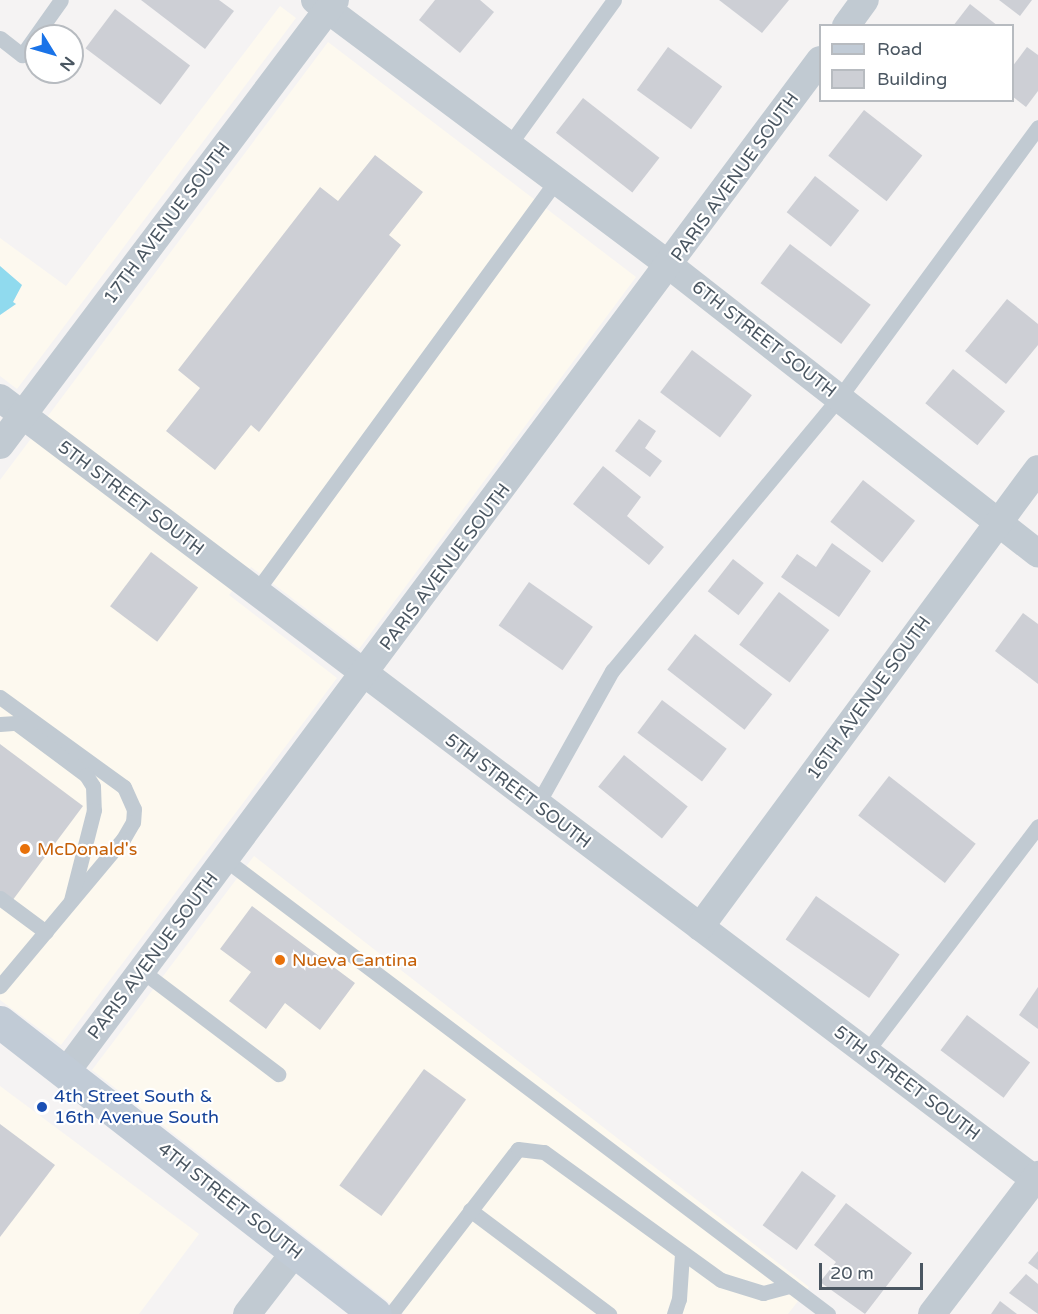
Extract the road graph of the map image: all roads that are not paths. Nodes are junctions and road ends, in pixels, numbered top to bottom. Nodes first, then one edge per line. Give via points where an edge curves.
1 (61, 0) edge
2 (614, 0) edge
3 (865, 0) edge
4 (326, 3) edge
5 (847, 24) edge
6 (0, 38) edge
7 (819, 61) edge
8 (1038, 127) edge
9 (509, 145) junction
10 (556, 181) junction
11 (670, 266) junction
12 (0, 398) edge
13 (839, 398) junction
14 (23, 415) junction
15 (0, 446) edge
16 (1038, 470) edge
17 (998, 523) junction
18 (1038, 553) edge
19 (255, 593) junction
20 (364, 675) junction
21 (0, 697) edge
22 (0, 724) edge
23 (537, 805) junction
24 (1038, 826) edge
25 (226, 860) junction
26 (0, 898) edge
27 (70, 906) junction
28 (700, 927) junction
29 (46, 932) junction
30 (142, 971) junction
31 (0, 987) edge
32 (0, 1022) edge
33 (866, 1052) junction
34 (66, 1072) junction
35 (278, 1074) dead end
36 (1037, 1179) edge
37 (470, 1210) junction
38 (295, 1252) junction
39 (682, 1254) junction
40 (790, 1286) junction
41 (247, 1314) edge
42 (375, 1314) edge
43 (391, 1314) edge
44 (609, 1314) edge
45 (674, 1314) edge
46 (828, 1314) edge
47 (932, 1314) edge

1 - 6 lane via 22,55
2 - 9 lane
3 - 5 street
4 - 9 street, 6TH STREET SOUTH
4 - 14 street, 17TH AVENUE SOUTH
7 - 11 street, PARIS AVENUE SOUTH
8 - 13 lane
9 - 10 street, 6TH STREET SOUTH
10 - 11 street, 6TH STREET SOUTH
10 - 19 lane
11 - 13 street, 6TH STREET SOUTH
11 - 20 street, PARIS AVENUE SOUTH
12 - 14 street, 5TH STREET SOUTH
13 - 17 street, 6TH STREET SOUTH
13 - 23 lane via 612,671
14 - 15 street, 17TH AVENUE SOUTH
14 - 19 street, 5TH STREET SOUTH
16 - 17 street, 16TH AVENUE SOUTH
17 - 18 street, 6TH STREET SOUTH
17 - 28 street, 16TH AVENUE SOUTH
19 - 20 street, 5TH STREET SOUTH
20 - 23 street, 5TH STREET SOUTH
20 - 25 street, PARIS AVENUE SOUTH
21 - 27 lane via 124,787 132,798 133,822
22 - 27 lane via 16,723 86,775 93,786 94,810
23 - 28 street, 5TH STREET SOUTH
24 - 33 lane
25 - 30 street, PARIS AVENUE SOUTH
25 - 40 lane
26 - 29 lane
27 - 29 lane
28 - 33 street, 5TH STREET SOUTH
29 - 31 lane
30 - 34 street, PARIS AVENUE SOUTH
30 - 35 lane
32 - 34 main road, 4TH STREET SOUTH
33 - 36 street, 5TH STREET SOUTH
34 - 38 main road, 4TH STREET SOUTH
36 - 47 street
37 - 39 lane via 518,1149 544,1152
37 - 43 lane
37 - 44 lane
38 - 41 street
38 - 42 main road, 4TH STREET SOUTH
39 - 40 lane via 721,1280 741,1287 763,1293
39 - 45 lane
40 - 46 lane

